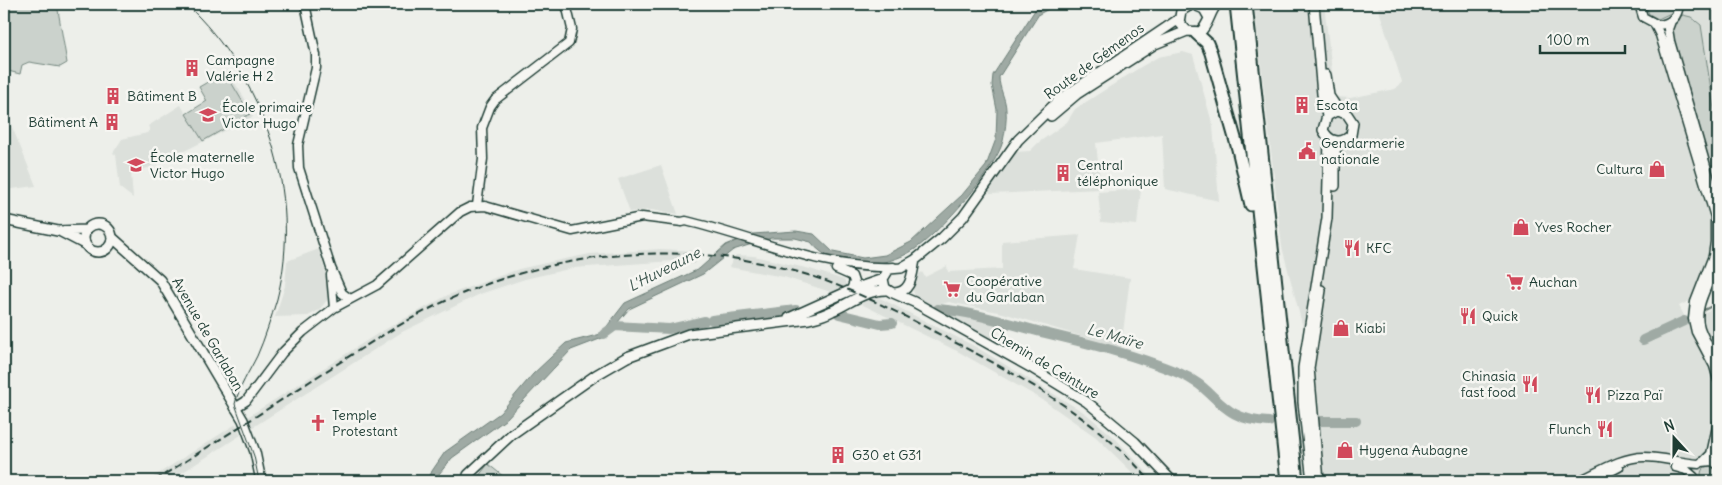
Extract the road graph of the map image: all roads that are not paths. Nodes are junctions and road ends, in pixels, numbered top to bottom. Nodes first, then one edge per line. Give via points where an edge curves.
1 (305, 4) edge
2 (566, 4) edge
3 (1188, 4) edge
4 (1217, 4) edge
5 (1236, 4) edge
6 (1246, 4) edge
7 (1314, 4) edge
8 (1319, 4) edge
9 (1639, 4) edge
10 (1679, 4) edge
11 (1203, 5) edge
12 (1208, 16) junction
13 (1179, 18) junction
14 (1671, 21) junction
15 (1655, 25) junction
16 (1191, 32) junction
17 (1339, 111) junction
18 (1327, 116) junction
19 (1329, 138) junction
20 (1340, 141) junction
21 (1010, 153) junction
22 (477, 205) junction
23 (1718, 211) edge
24 (4, 220) edge
25 (682, 222) junction
26 (86, 230) junction
27 (58, 231) junction
28 (112, 238) junction
29 (86, 245) junction
30 (768, 247) junction
31 (105, 250) junction
32 (132, 256) junction
33 (1718, 256) edge
34 (915, 260) junction
35 (832, 266) junction
36 (330, 268) junction
37 (897, 268) junction
38 (883, 278) junction
39 (909, 284) junction
40 (852, 290) junction
41 (891, 292) junction
42 (350, 299) junction
43 (914, 302) junction
44 (334, 308) junction
45 (778, 323) junction
46 (1273, 353) junction
47 (1718, 363) edge
48 (1718, 380) edge
49 (235, 408) junction
50 (241, 422) junction
51 (1718, 422) edge
52 (1718, 449) edge
53 (1702, 463) junction
54 (1718, 465) edge
55 (466, 478) edge
56 (1695, 479) edge
57 (256, 481) edge
58 (261, 481) edge
59 (1172, 481) edge
60 (1287, 481) edge
61 (1297, 481) edge
62 (1312, 481) edge
63 (1319, 481) edge
64 (1579, 481) edge
65 (1592, 481) edge

1 - 36 street via 316,68 298,157 299,168
2 - 22 street via 572,29 569,43 495,100 484,117
3 - 11 main road
3 - 13 main road
4 - 12 main road
5 - 46 highway
6 - 61 highway
7 - 18 main road
8 - 17 main road via 1328,92 1332,104
9 - 15 street via 1646,21
10 - 14 street via 1678,12
11 - 12 main road
12 - 16 main road via 1207,25
13 - 16 main road via 1181,26
13 - 21 main road, Route de Gémenos via 1059,100 1018,140
14 - 15 street
14 - 23 street via 1668,28 1670,40
15 - 48 street via 1682,104 1714,217 1716,242 1693,319
16 - 21 main road, Route de Gémenos via 1155,44 1076,94
16 - 46 highway via 1207,43 1211,53 1243,167
17 - 18 main road
17 - 20 main road via 1351,118 1353,127 1351,135
18 - 19 main road via 1323,130
19 - 20 main road
19 - 62 main road via 1327,218 1303,368
20 - 63 main road via 1336,151 1333,218 1309,368
21 - 34 main road, Route de Gémenos via 964,217
22 - 25 street via 572,231 642,217
22 - 42 street via 460,212 378,284
24 - 27 main road
25 - 30 street
25 - 30 street via 734,234
26 - 27 main road
26 - 28 main road via 100,224 110,230
26 - 29 main road
27 - 29 main road
28 - 31 main road
28 - 32 main road, Avenue de Garlaban
29 - 31 main road via 92,251
30 - 35 street
31 - 32 main road, Avenue de Garlaban
32 - 49 main road, Avenue de Garlaban via 160,280
33 - 47 street via 1699,308 1698,320
34 - 37 main road, Route de Gémenos
34 - 39 main road
35 - 37 street
35 - 38 street via 871,272
35 - 40 street via 852,276
36 - 42 street via 342,293
36 - 44 street
37 - 38 main road
37 - 39 main road via 907,273
38 - 40 main road
38 - 41 main road
39 - 41 main road via 902,292
39 - 43 main road
40 - 45 main road
41 - 43 main road, Chemin de Ceinture
41 - 45 main road via 879,290 855,298 827,314
42 - 44 street
43 - 59 main road, Chemin de Ceinture via 1086,402 1135,442
44 - 49 street via 286,349 256,390
45 - 55 main road via 689,334 627,357 508,437
46 - 60 highway
49 - 50 main road, Avenue de Garlaban
50 - 57 main road, Avenue de Garlaban
50 - 58 main road, Avenue de Garlaban via 255,452
51 - 53 street via 1711,454
52 - 54 street
53 - 54 street via 1712,461
53 - 56 street via 1695,470
53 - 64 street via 1634,458
56 - 65 street via 1682,468 1643,462 1616,468

